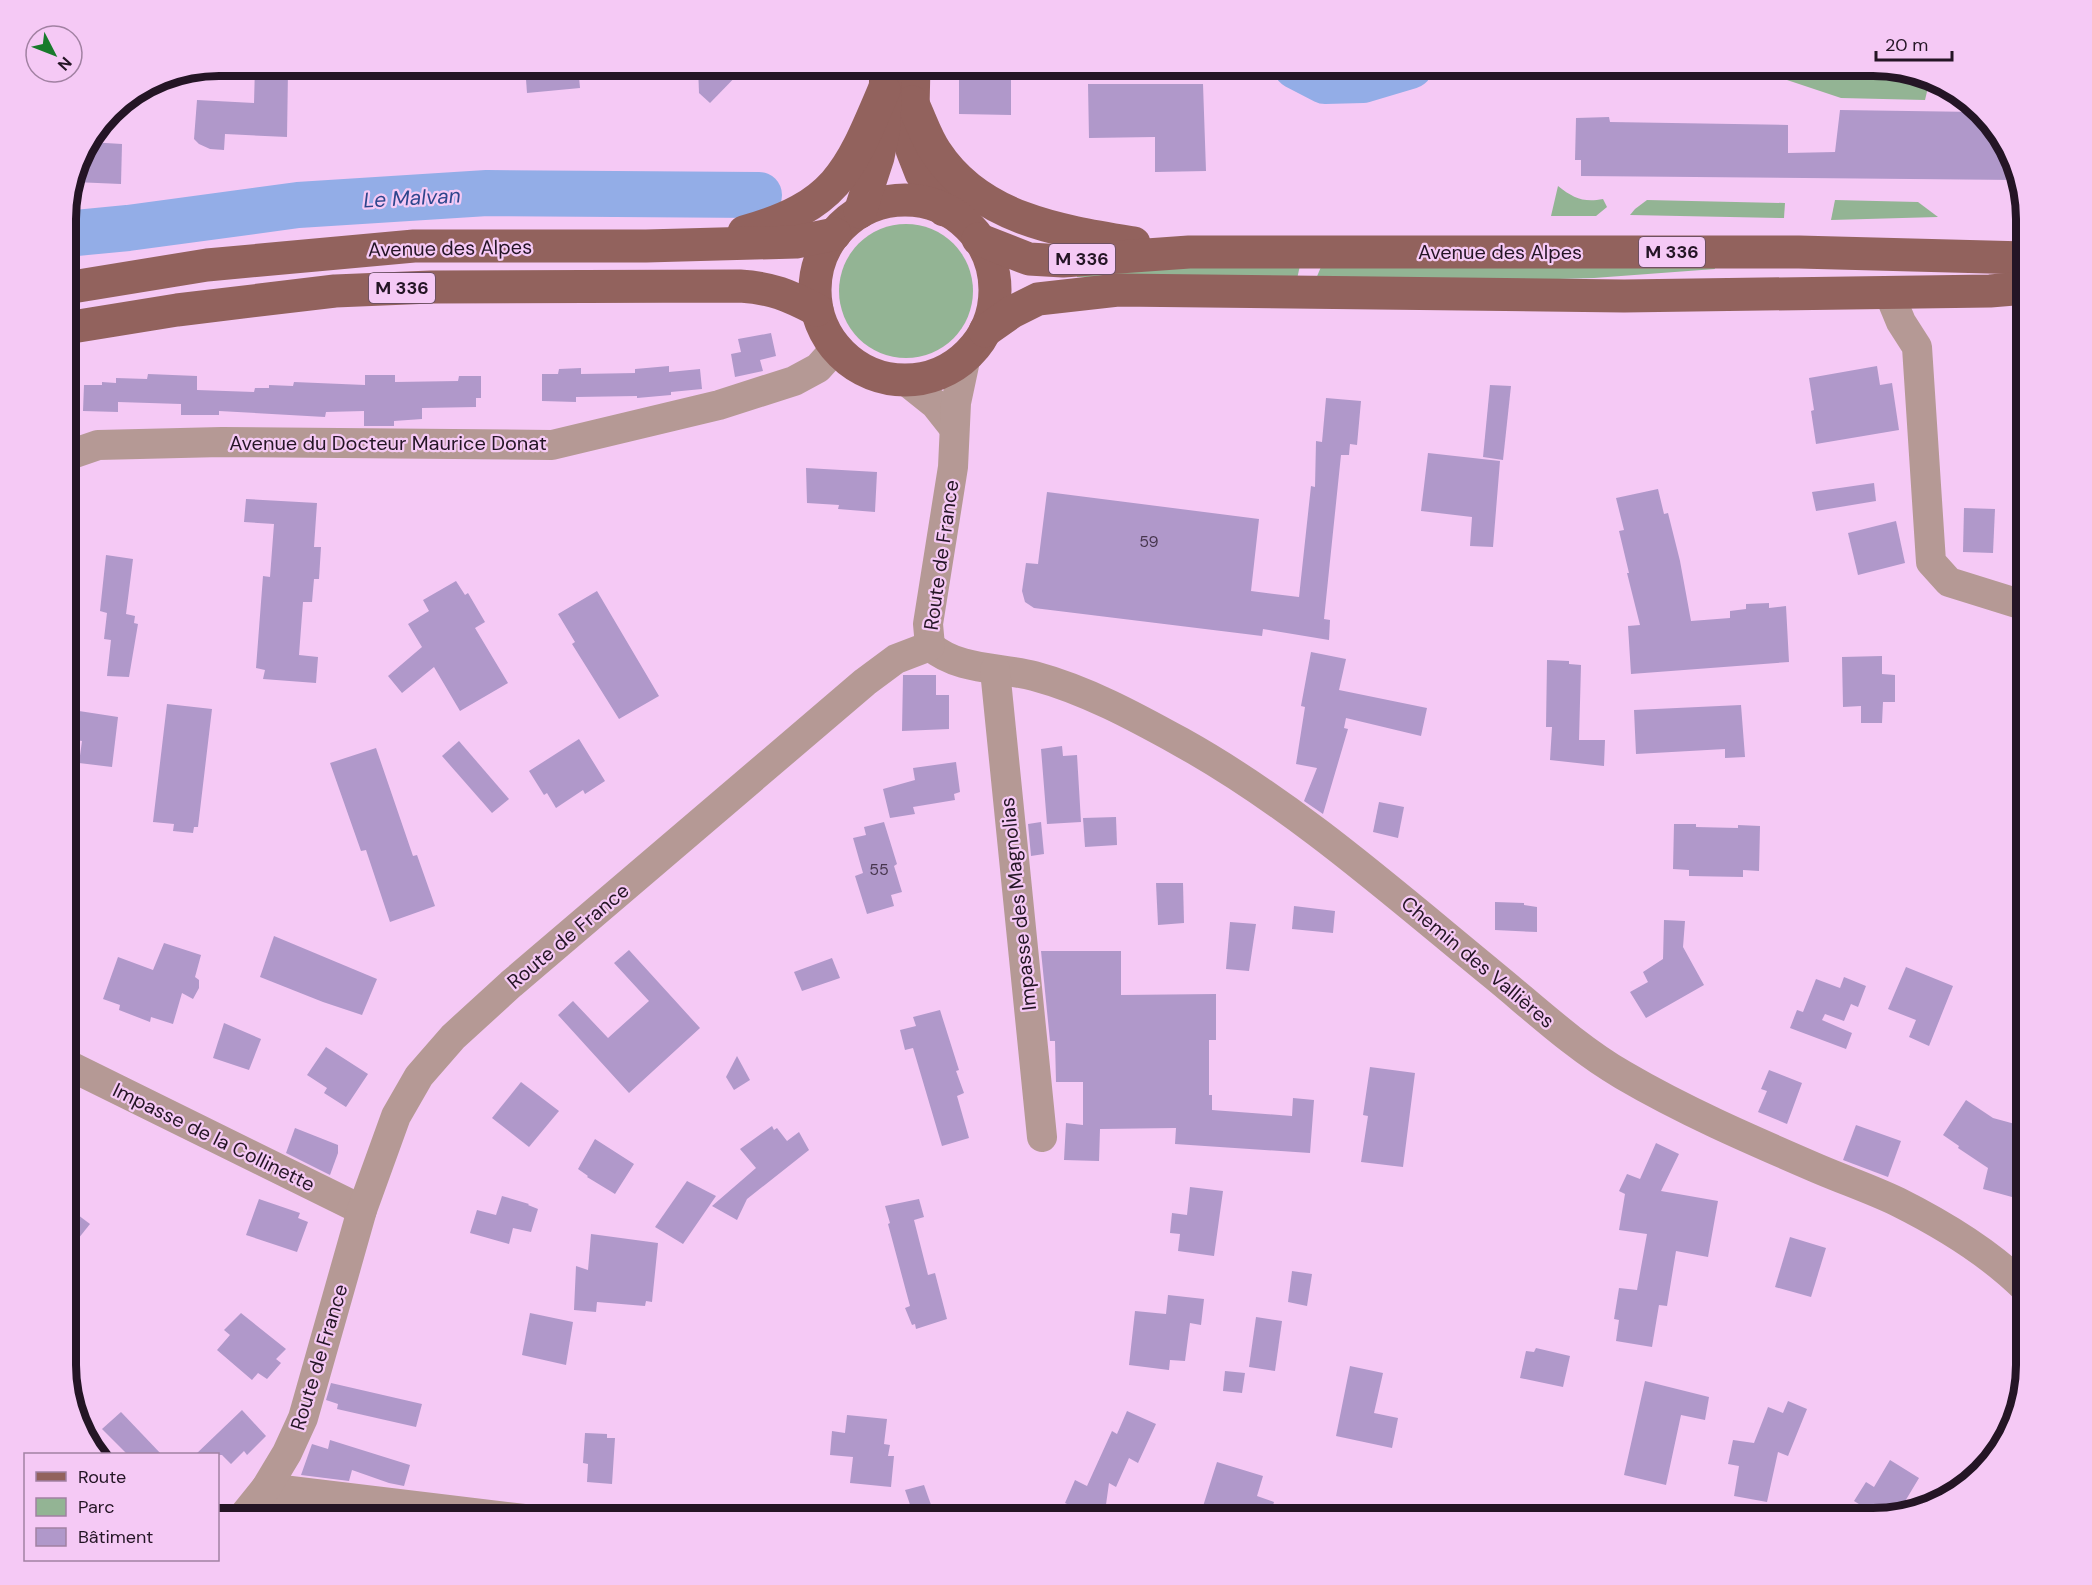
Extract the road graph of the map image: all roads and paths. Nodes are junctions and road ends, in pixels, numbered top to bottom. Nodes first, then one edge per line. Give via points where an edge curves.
1 (894, 86) edge
2 (944, 210) junction
3 (860, 212) junction
4 (835, 234) junction
5 (978, 239) junction
6 (702, 244) junction
7 (1189, 252) junction
8 (2016, 258) edge
9 (77, 286) edge
10 (2016, 289) edge
11 (1990, 291) junction
12 (2016, 292) edge
13 (1890, 293) junction
14 (817, 310) junction
15 (77, 326) edge
16 (975, 343) junction
17 (836, 348) junction
18 (905, 380) junction
19 (954, 428) junction
20 (77, 452) edge
21 (2016, 603) edge
22 (930, 646) junction
23 (995, 670) junction
24 (77, 1069) edge
25 (1042, 1137) dead end
26 (362, 1210) junction
27 (2016, 1279) edge
28 (266, 1488) junction
29 (250, 1508) edge
30 (432, 1508) edge

1 - 2 main road via 921,173
1 - 3 main road
1 - 6 main road via 854,157 829,191 810,206 774,223
1 - 7 main road via 953,176 994,206 1029,221 1073,232
2 - 3 main road via 928,204 893,201
2 - 5 main road via 963,222
3 - 4 main road
4 - 6 main road, Avenue des Alpes / M 336 via 796,242
4 - 14 main road via 819,262
5 - 7 main road, Avenue des Alpes / M 336 via 1029,259 1063,261
5 - 16 main road via 989,261 994,300
6 - 9 main road, Avenue des Alpes / M 336 via 414,246 207,265
7 - 8 main road, Avenue des Alpes / M 336 via 1787,252
10 - 11 main road
11 - 12 main road, M 336
11 - 13 main road, M 336
13 - 16 main road, M 336 via 1624,296 1118,290 1038,299 1012,312
13 - 21 street via 1901,322 1917,347 1931,562 1949,582
14 - 15 main road, Avenue des Alpes / M 336 via 782,292 761,287 430,286 335,291
14 - 17 main road via 821,325
16 - 18 main road via 948,369 927,378
16 - 19 street, Route de France via 959,384
17 - 18 main road via 863,370
17 - 20 street, Avenue du Docteur Maurice Donat via 818,368 794,381 719,405 552,445 222,442 98,445
18 - 19 street via 939,409
19 - 22 street, Route de France via 953,467 928,624
22 - 23 street, Chemin des Vallières via 963,663
22 - 26 street, Route de France via 896,659 865,682 453,1037 419,1076 396,1116
23 - 25 street, Impasse des Magnolias
23 - 27 street, Chemin des Vallières via 1032,675 1070,688 1184,744 1344,851 1570,1038 1622,1075 1756,1141 1898,1202 1958,1236
24 - 26 street, Impasse de la Collinette
26 - 28 street, Route de France via 303,1418
28 - 29 street, Route de France
28 - 30 street

